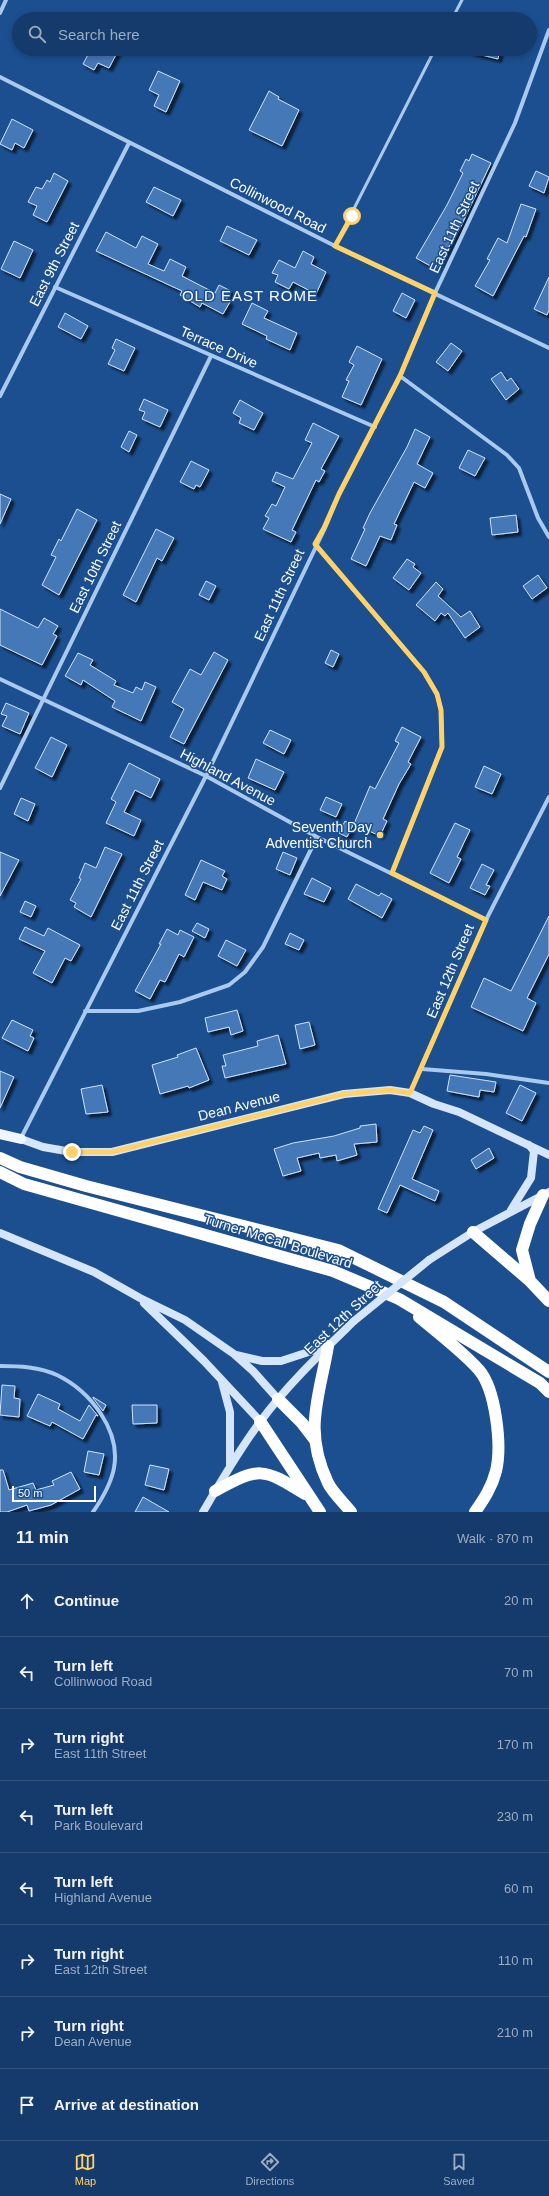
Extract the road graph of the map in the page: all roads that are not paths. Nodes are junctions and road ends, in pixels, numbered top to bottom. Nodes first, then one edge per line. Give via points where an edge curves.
1 (6, 0) edge
2 (462, 0) edge
3 (456, 12) edge
4 (0, 13) edge
5 (549, 30) edge
6 (431, 56) edge
7 (0, 77) edge
8 (129, 143) junction
9 (335, 246) junction
10 (55, 287) junction
11 (435, 293) junction
12 (549, 348) edge
13 (211, 356) junction
14 (400, 376) junction
15 (0, 396) edge
16 (375, 427) junction
17 (549, 537) edge
18 (315, 544) junction
19 (0, 679) edge
20 (42, 700) junction
21 (206, 776) junction
22 (0, 788) edge
23 (549, 797) edge
24 (317, 837) junction
25 (392, 873) junction
26 (486, 920) junction
27 (85, 1010) junction
28 (422, 1070) junction
29 (549, 1083) edge
30 (410, 1093) junction
31 (0, 1134) edge
32 (21, 1139) junction
33 (529, 1145) junction
34 (549, 1155) edge
35 (0, 1158) edge
36 (0, 1172) edge
37 (546, 1194) edge
38 (509, 1212) junction
39 (473, 1232) junction
40 (0, 1233) edge
41 (530, 1281) junction
42 (140, 1298) junction
43 (399, 1299) junction
44 (549, 1301) edge
45 (328, 1346) junction
46 (234, 1354) junction
47 (0, 1366) edge
48 (549, 1372) edge
49 (221, 1379) junction
50 (549, 1392) edge
51 (278, 1399) junction
52 (260, 1421) junction
53 (315, 1440) junction
54 (230, 1466) junction
55 (215, 1491) junction
56 (307, 1495) junction
57 (92, 1512) edge
58 (203, 1512) edge
59 (320, 1512) edge
60 (351, 1512) edge
61 (476, 1512) edge

1 - 4 street
2 - 3 lane
5 - 11 street, East 11th Street via 515,123
6 - 9 lane
7 - 8 street, Collinwood Road
8 - 9 street, Collinwood Road
8 - 10 street, East 9th Street
9 - 11 street, Collinwood Road
10 - 13 street, Terrace Drive
10 - 15 street, East 9th Street
11 - 12 street, Collinwood Road
11 - 14 street, East 11th Street
13 - 16 street, Terrace Drive
13 - 20 street, East 10th Street
14 - 16 street, East 11th Street
14 - 17 street via 507,456 519,468 538,518
16 - 18 street, East 11th Street
18 - 21 street, East 11th Street
18 - 25 street via 424,672 437,694 441,710 442,747
19 - 20 street, Highland Avenue
20 - 21 street, Highland Avenue
20 - 22 street, East 10th Street
21 - 24 street, Highland Avenue
21 - 27 street, East 11th Street
23 - 26 street, East 12th Street
24 - 25 street, Highland Avenue
24 - 27 street via 263,947 245,972 229,985 180,1002 138,1011
25 - 26 street, Highland Avenue
26 - 28 street, East 12th Street
27 - 32 street, East 11th Street
28 - 29 street via 486,1074
28 - 30 street, East 12th Street
30 - 32 main road, Dean Avenue via 390,1090 344,1094 112,1152 43,1148
30 - 33 main road, Dean Avenue via 483,1122
31 - 32 main road
33 - 34 main road, Dean Avenue
33 - 38 main road via 534,1151 531,1178
35 - 48 highway, Turner McCall Boulevard via 20,1167 86,1186 338,1250 444,1302
36 - 43 highway, Turner McCall Boulevard via 24,1184 333,1271
37 - 38 main road, East 12th Street
37 - 41 highway via 530,1224 522,1250
38 - 39 main road, East 12th Street
39 - 41 highway
39 - 45 main road, East 12th Street, bridge via 429,1260 354,1321
40 - 42 main road via 94,1272
41 - 44 highway
42 - 46 main road via 185,1320
42 - 49 main road
43 - 50 highway, Turner McCall Boulevard via 540,1383
43 - 61 highway via 480,1371 492,1395 497,1444 496,1470 488,1493
45 - 46 main road via 280,1361 262,1361
45 - 51 main road, East 12th Street
45 - 53 highway via 314,1412
46 - 51 main road
47 - 57 street via 26,1366 57,1375 87,1396 104,1418 113,1443 114,1467 101,1501
49 - 52 main road
49 - 54 main road via 230,1412
51 - 52 main road, East 12th Street
51 - 53 highway
52 - 54 main road, East 12th Street
52 - 56 highway
53 - 60 highway via 329,1484
54 - 55 main road, East 12th Street
55 - 56 highway via 245,1475 255,1473 278,1478
55 - 58 main road, East 12th Street
56 - 59 highway

